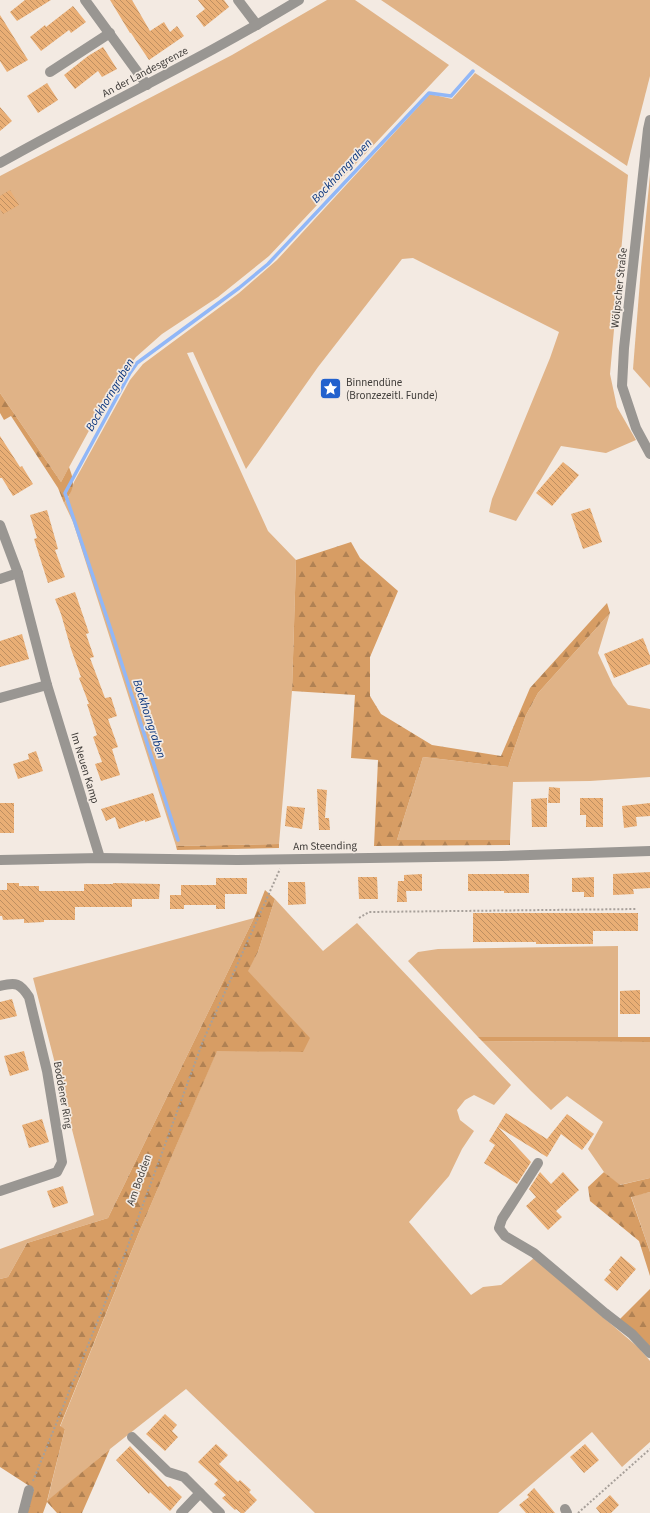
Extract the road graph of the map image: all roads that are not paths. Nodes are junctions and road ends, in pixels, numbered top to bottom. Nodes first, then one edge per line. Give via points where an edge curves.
1 (84, 0) edge
2 (238, 0) edge
3 (299, 0) edge
4 (257, 25) junction
5 (110, 33) junction
6 (50, 72) dead end
7 (147, 85) junction
8 (650, 120) edge
9 (0, 163) edge
10 (650, 454) edge
11 (0, 525) edge
12 (18, 573) junction
13 (0, 579) edge
14 (47, 685) junction
15 (0, 698) edge
16 (650, 851) edge
17 (100, 858) junction
18 (0, 860) edge
19 (0, 986) edge
20 (538, 1163) dead end
21 (0, 1191) edge
22 (650, 1353) edge
23 (132, 1437) dead end
24 (29, 1490) road end
25 (200, 1493) junction
26 (23, 1513) edge
27 (181, 1513) edge
28 (220, 1513) edge

1 - 5 street
2 - 4 street
3 - 4 street, An der Landesgrenze
4 - 7 street, An der Landesgrenze
5 - 6 street
5 - 7 street
7 - 9 street, An der Landesgrenze
8 - 10 street, Wölpscher Straße via 622,386 636,428
11 - 12 street, Im Neuen Kamp
12 - 13 street
12 - 14 street, Im Neuen Kamp
14 - 15 street
14 - 17 street, Im Neuen Kamp
16 - 17 street, Am Steending via 284,859
17 - 18 street, Am Steending
19 - 21 street, Boddener Ring via 16,984 23,987 29,997 47,1071 62,1162 57,1172
20 - 22 street via 502,1218 499,1228 505,1236 534,1253 632,1334
23 - 25 street via 168,1472 184,1477
24 - 26 street
25 - 27 street
25 - 28 street

